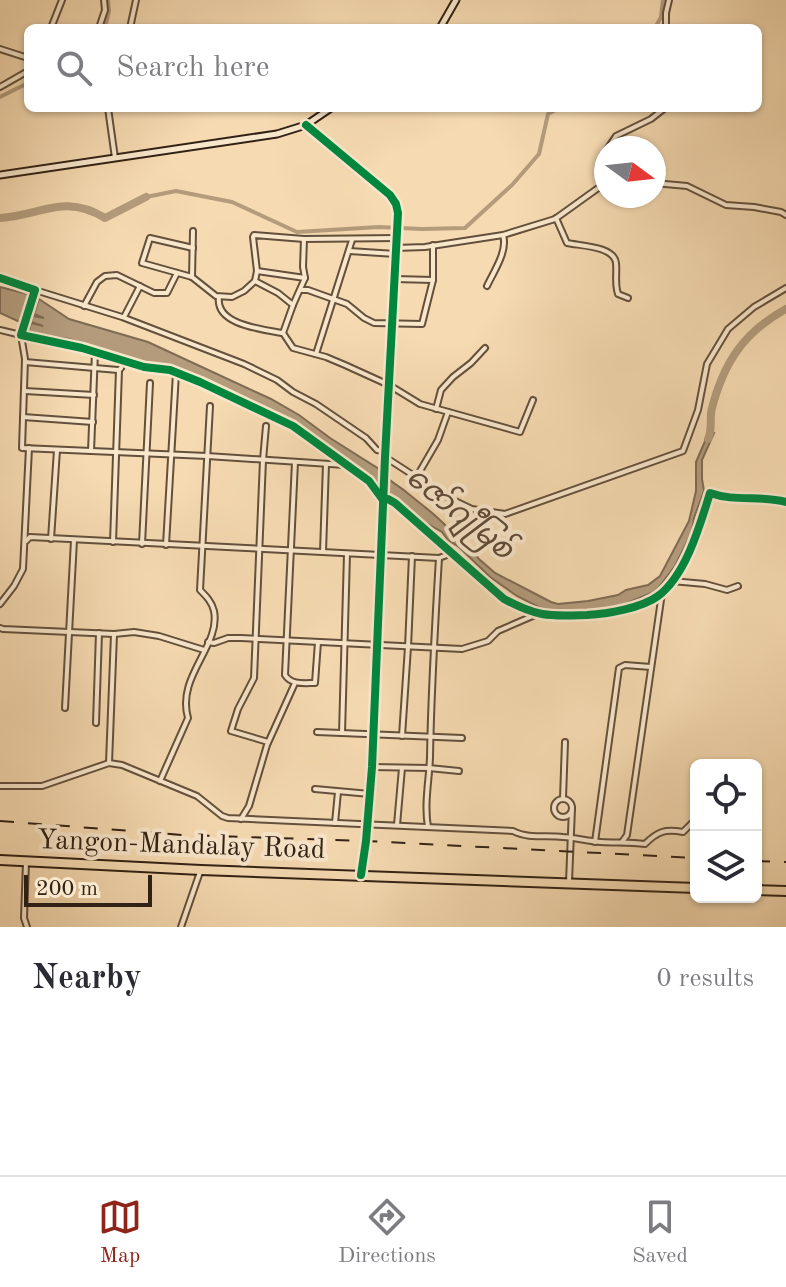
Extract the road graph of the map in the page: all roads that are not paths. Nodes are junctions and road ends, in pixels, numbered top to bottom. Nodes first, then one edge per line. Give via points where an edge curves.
1 (62, 0) edge
2 (104, 0) edge
3 (136, 0) edge
4 (456, 0) edge
5 (669, 0) edge
6 (53, 24) edge
7 (100, 24) edge
8 (131, 24) edge
9 (442, 24) edge
10 (666, 24) edge
11 (0, 49) edge
12 (24, 57) edge
13 (24, 73) edge
14 (0, 87) edge
15 (109, 112) edge
16 (325, 112) edge
17 (660, 112) edge
18 (306, 125) junction
19 (616, 136) edge
20 (115, 158) junction
21 (0, 175) edge
22 (666, 184) edge
23 (594, 193) edge
24 (786, 215) edge
25 (556, 218) junction
26 (193, 231) dead end
27 (397, 235) junction
28 (503, 235) junction
29 (304, 239) junction
30 (352, 240) junction
31 (433, 245) junction
32 (193, 248) junction
33 (349, 251) junction
34 (396, 251) junction
35 (257, 271) junction
36 (177, 273) junction
37 (192, 277) junction
38 (0, 278) edge
39 (305, 278) junction
40 (395, 279) junction
41 (433, 280) junction
42 (255, 281) junction
43 (140, 286) junction
44 (487, 286) dead end
45 (786, 288) edge
46 (301, 289) junction
47 (34, 292) junction
48 (219, 297) junction
49 (628, 298) dead end
50 (334, 299) junction
51 (293, 305) junction
52 (84, 306) junction
53 (124, 317) junction
54 (392, 325) junction
55 (0, 330) edge
56 (22, 332) junction
57 (283, 333) junction
58 (485, 348) dead end
59 (95, 352) junction
60 (316, 354) junction
61 (25, 362) junction
62 (93, 368) junction
63 (176, 373) junction
64 (150, 383) dead end
65 (389, 385) junction
66 (25, 391) junction
67 (94, 395) junction
68 (533, 400) dead end
69 (210, 406) dead end
70 (436, 409) junction
71 (448, 412) junction
72 (23, 417) junction
73 (93, 422) junction
74 (266, 426) dead end
75 (29, 448) junction
76 (385, 449) junction
77 (57, 450) junction
78 (91, 451) junction
79 (117, 453) junction
80 (147, 454) junction
81 (173, 455) junction
82 (207, 456) junction
83 (385, 457) junction
84 (263, 460) junction
85 (295, 462) junction
86 (326, 464) junction
87 (348, 465) junction
88 (416, 478) junction
89 (383, 497) junction
90 (786, 502) edge
91 (51, 539) junction
92 (74, 540) junction
93 (26, 541) junction
94 (113, 542) junction
95 (142, 544) junction
96 (166, 545) junction
97 (201, 547) junction
98 (259, 550) junction
99 (291, 551) junction
100 (323, 552) junction
101 (453, 553) junction
102 (347, 554) junction
103 (381, 555) junction
104 (412, 556) junction
105 (439, 558) junction
106 (672, 581) junction
107 (738, 586) dead end
108 (662, 591) junction
109 (0, 604) edge
110 (537, 614) junction
111 (0, 628) edge
112 (68, 632) junction
113 (99, 633) junction
114 (114, 634) junction
115 (257, 639) junction
116 (287, 641) junction
117 (208, 642) junction
118 (318, 642) junction
119 (345, 644) junction
120 (377, 645) junction
121 (408, 647) junction
122 (433, 648) junction
123 (204, 650) junction
124 (651, 667) junction
125 (295, 683) junction
126 (65, 708) dead end
127 (96, 723) dead end
128 (317, 732) dead end
129 (342, 733) junction
130 (374, 735) junction
131 (402, 736) junction
132 (430, 737) junction
133 (462, 738) dead end
134 (268, 742) junction
135 (565, 742) dead end
136 (109, 763) junction
137 (372, 767) junction
138 (402, 767) junction
139 (429, 768) junction
140 (459, 771) dead end
141 (160, 781) junction
142 (0, 786) edge
143 (315, 789) dead end
144 (338, 792) junction
145 (370, 794) junction
146 (563, 798) junction
147 (572, 808) junction
148 (241, 819) junction
149 (335, 823) junction
150 (367, 824) junction
151 (397, 825) junction
152 (690, 825) edge
153 (428, 827) junction
154 (571, 838) junction
155 (595, 842) junction
156 (622, 842) junction
157 (0, 860) edge
158 (26, 862) junction
159 (201, 870) junction
160 (361, 875) junction
161 (569, 884) junction
162 (690, 888) edge
163 (762, 890) edge
164 (786, 891) edge
165 (27, 926) edge
166 (34, 927) edge
167 (181, 927) edge

1 - 6 street
2 - 7 street
3 - 8 street
4 - 9 street
5 - 10 street
11 - 12 street
13 - 14 street
15 - 20 street
16 - 18 street
17 - 19 street
18 - 20 street
18 - 27 street via 390,195 396,204
20 - 21 street
22 - 24 street via 687,186 726,205
23 - 25 street
25 - 28 street
25 - 49 street via 567,243 613,254 618,294
26 - 32 street
27 - 30 street
27 - 34 street
28 - 31 street
28 - 44 street via 503,251
29 - 30 street
29 - 35 street via 254,235
29 - 39 street
30 - 33 street
31 - 34 street
31 - 41 street
32 - 36 street via 150,238 142,263
32 - 37 street
33 - 34 street
33 - 50 street
34 - 40 street
35 - 39 street
35 - 42 street
36 - 37 street
36 - 43 street via 167,293
37 - 48 street
38 - 47 street
39 - 46 street
40 - 41 street
40 - 54 street
41 - 54 street via 422,324
42 - 48 street via 232,297
42 - 51 street
43 - 52 street via 117,275 105,276
43 - 53 street
45 - 88 street via 728,329 707,364 683,451 505,514 472,509
46 - 50 street
46 - 51 street
47 - 52 street
47 - 56 street
48 - 57 street via 222,312 242,325
50 - 54 street via 374,323
50 - 60 street
51 - 57 street
52 - 53 street
53 - 76 street via 277,380 377,450
54 - 65 street
55 - 56 street
56 - 59 street
56 - 61 street
57 - 60 street via 293,348
58 - 70 street via 441,390
59 - 62 street
59 - 63 street
60 - 65 street
61 - 62 street
61 - 66 street
62 - 67 street
62 - 79 street via 120,369
63 - 81 street
63 - 87 street via 293,426
64 - 80 street
65 - 70 street
65 - 76 street
66 - 67 street
66 - 72 street
67 - 73 street
68 - 71 street via 520,432
69 - 82 street
70 - 71 street
71 - 88 street
72 - 73 street
72 - 75 street via 22,448
73 - 78 street
74 - 84 street
75 - 77 street
75 - 93 street
76 - 83 street
77 - 78 street
77 - 91 street
78 - 79 street
79 - 80 street
79 - 94 street
80 - 81 street
80 - 95 street
81 - 82 street
81 - 96 street
82 - 84 street
82 - 97 street
83 - 88 street
83 - 89 street
84 - 85 street
84 - 98 street
85 - 86 street
85 - 99 street
86 - 87 street
86 - 100 street
87 - 89 street
89 - 101 street
89 - 103 street
90 - 106 street via 710,493 694,544
91 - 92 street
91 - 93 street
92 - 94 street
92 - 112 street
93 - 109 street via 23,569
94 - 95 street
95 - 96 street
96 - 97 street
97 - 98 street
97 - 117 street via 200,590 215,619
98 - 99 street
98 - 115 street
99 - 100 street
99 - 116 street
100 - 102 street
101 - 105 street
101 - 110 street via 504,599
102 - 103 street
102 - 119 street
103 - 104 street
103 - 120 street
104 - 105 street
104 - 121 street
105 - 122 street
106 - 107 street via 727,590
106 - 108 street
108 - 110 street via 624,610 564,617
108 - 124 street
110 - 122 street via 488,641 462,649
111 - 112 street
112 - 113 street
112 - 126 street
113 - 114 street
113 - 127 street
114 - 123 street via 159,636
114 - 136 street
115 - 116 street
115 - 117 street
115 - 134 street via 254,678 231,731
116 - 118 street
116 - 125 street via 285,675
117 - 123 street
118 - 119 street
118 - 125 street via 315,683
119 - 120 street
119 - 129 street
120 - 121 street
120 - 130 street
121 - 122 street
121 - 131 street
122 - 132 street
123 - 141 street via 187,691 188,718
124 - 155 street via 619,668
124 - 156 street
125 - 134 street
128 - 129 street
129 - 130 street
130 - 131 street
130 - 137 street
131 - 132 street
132 - 133 street
132 - 139 street
134 - 148 street
135 - 146 street
136 - 141 street
136 - 142 street via 42,786
137 - 138 street
137 - 145 street
138 - 139 street
138 - 151 street
139 - 140 street
139 - 153 street
141 - 148 street via 197,796 222,816
143 - 144 street
144 - 145 street
144 - 149 street
145 - 150 street
146 - 147 street
146 - 147 street via 555,803 557,815 568,816
147 - 154 street
148 - 149 street
149 - 150 street
150 - 151 street
150 - 160 street
151 - 153 street
152 - 156 street via 683,832 667,829 645,844
153 - 154 street
154 - 155 street
154 - 161 street
155 - 156 street
157 - 158 highway, Yangon-Mandalay Road
158 - 159 highway, Yangon-Mandalay Road
158 - 165 street
159 - 160 highway, Yangon-Mandalay Road
159 - 167 street
160 - 161 highway, Yangon-Mandalay Road
161 - 162 highway, Yangon-Mandalay Road
163 - 164 highway
165 - 166 street

